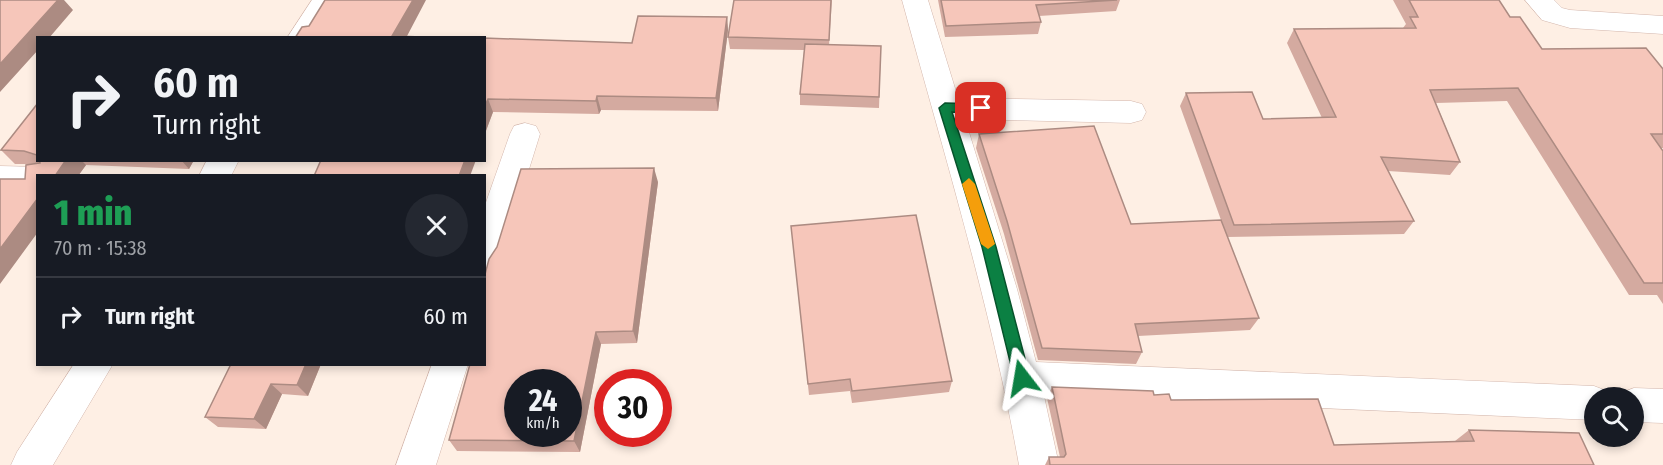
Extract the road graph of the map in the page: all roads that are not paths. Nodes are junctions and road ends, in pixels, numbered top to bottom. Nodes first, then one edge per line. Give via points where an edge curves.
1 (325, 0) edge
2 (915, 0) edge
3 (1538, 0) edge
4 (1663, 25) edge
5 (302, 36) edge
6 (945, 108) junction
7 (1131, 112) dead end
8 (525, 134) dead end
9 (0, 178) edge
10 (36, 179) edge
11 (486, 253) edge
12 (94, 366) edge
13 (449, 366) edge
14 (1022, 378) junction
15 (1584, 403) edge
16 (1644, 405) edge
17 (1663, 406) edge
18 (31, 465) edge
19 (417, 465) edge
20 (1039, 465) edge

1 - 5 street
2 - 6 street
3 - 4 street via 1552,14 1570,19
6 - 7 street
6 - 14 street via 989,247
8 - 11 street
9 - 10 street
12 - 18 street
13 - 19 street
14 - 15 street
14 - 20 street
16 - 17 street

